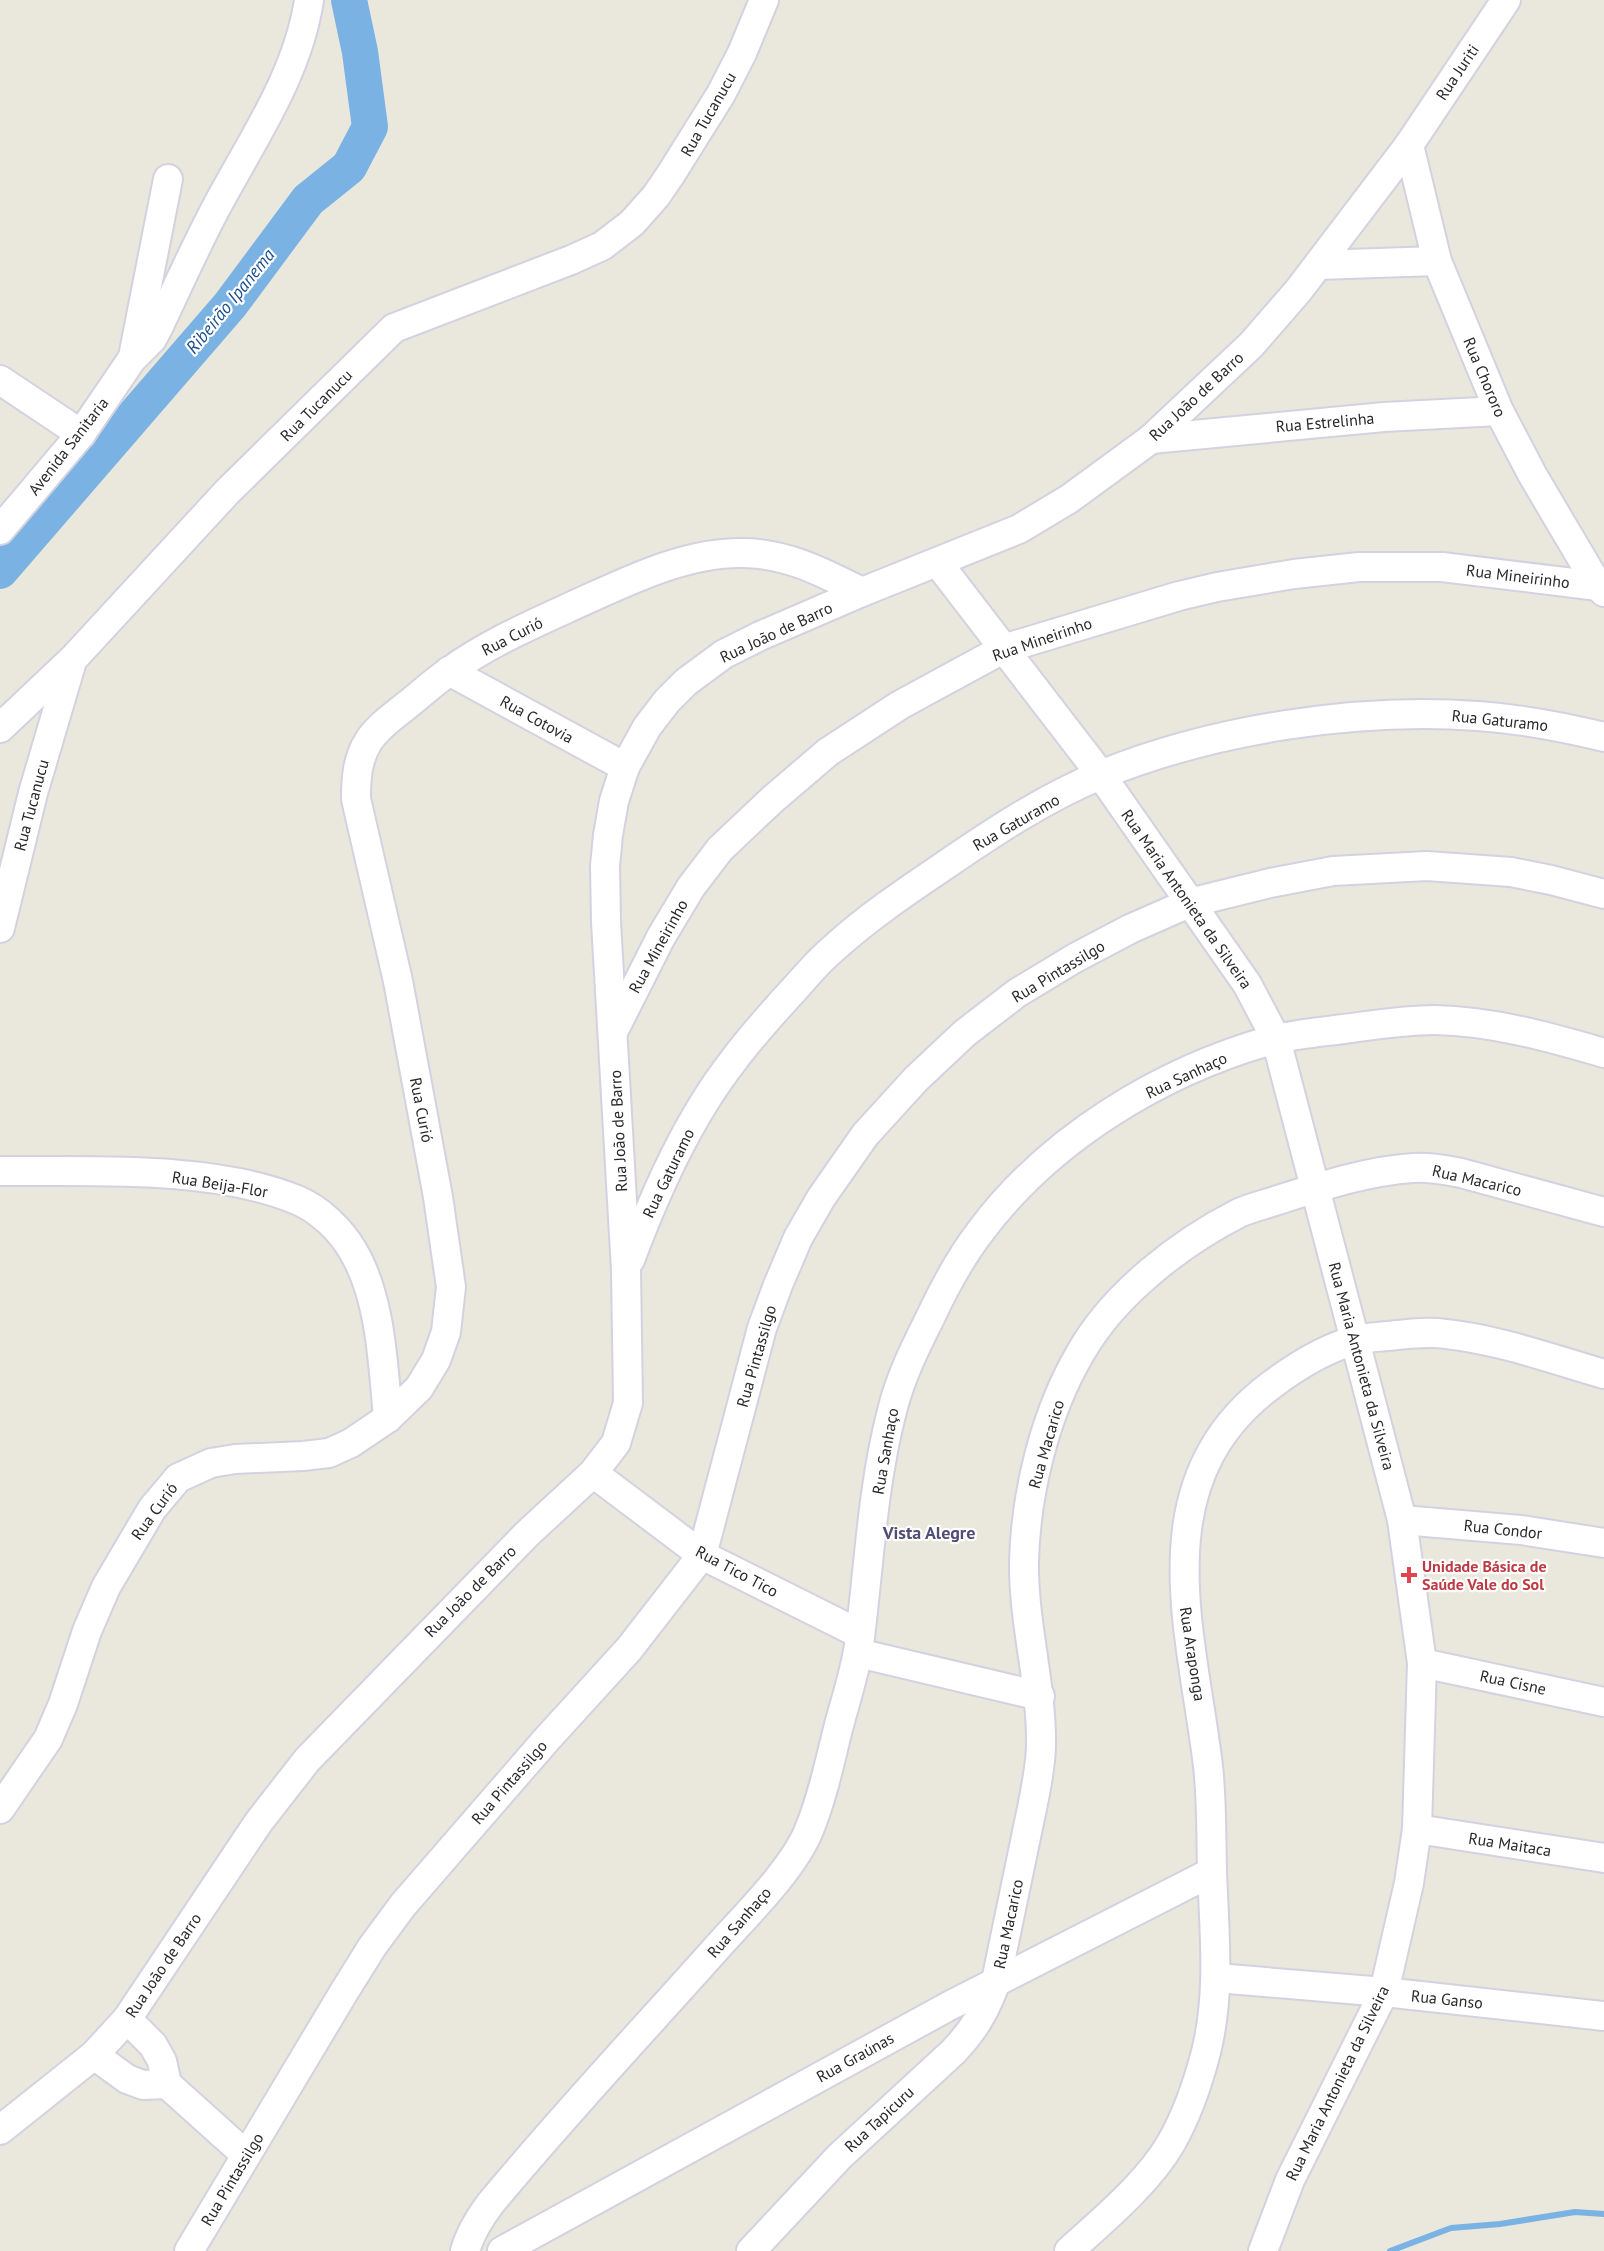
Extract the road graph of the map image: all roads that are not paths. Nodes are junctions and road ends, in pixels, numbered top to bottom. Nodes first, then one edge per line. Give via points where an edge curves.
1 (309, 0) edge
2 (764, 0) edge
3 (1506, 0) edge
4 (1409, 145) junction
5 (168, 179) dead end
6 (1437, 261) junction
7 (1318, 265) junction
8 (132, 359) junction
9 (0, 380) edge
10 (1499, 411) junction
11 (81, 434) junction
12 (1151, 439) junction
13 (0, 530) edge
14 (938, 563) junction
15 (1601, 589) edge
16 (862, 592) junction
17 (1002, 649) junction
18 (73, 659) junction
19 (449, 671) junction
20 (0, 728) edge
21 (1604, 737) edge
22 (625, 767) junction
23 (1101, 775) junction
24 (1604, 894) edge
25 (1189, 903) junction
26 (0, 928) edge
27 (612, 1034) junction
28 (1276, 1039) junction
29 (1604, 1053) edge
30 (0, 1171) edge
31 (1316, 1188) junction
32 (1604, 1212) edge
33 (626, 1270) junction
34 (1356, 1340) junction
35 (1604, 1374) edge
36 (388, 1418) junction
37 (593, 1473) junction
38 (1402, 1520) junction
39 (1604, 1543) edge
40 (702, 1555) junction
41 (859, 1643) junction
42 (1422, 1663) junction
43 (1040, 1696) junction
44 (1604, 1701) edge
45 (0, 1809) edge
46 (1417, 1829) junction
47 (1604, 1858) edge
48 (1212, 1872) junction
49 (1217, 1978) junction
50 (996, 1981) junction
51 (1384, 1992) junction
52 (949, 2006) junction
53 (1604, 2016) edge
54 (127, 2019) junction
55 (953, 2052) junction
56 (94, 2055) junction
57 (167, 2084) junction
58 (0, 2130) edge
59 (246, 2155) junction
60 (189, 2251) edge
61 (465, 2251) edge
62 (502, 2251) edge
63 (751, 2251) edge
64 (1069, 2251) edge
65 (1263, 2251) edge

1 - 8 street via 299,41 272,106 199,239 152,339
2 - 18 street, Rua Tucanucu via 721,94 671,174 632,223 602,246 571,260 394,328 228,491
3 - 4 street, Rua Juriti
4 - 6 street, Rua Chororo
4 - 7 street, Rua João de Barro
5 - 8 street
6 - 7 street
6 - 10 street, Rua Chororo
7 - 12 street, Rua João de Barro via 1251,345
8 - 11 street, Avenida Sanitaria
9 - 11 street
10 - 12 street, Rua Estrelinha via 1384,417
10 - 15 street, Rua Chororo
11 - 13 street, Avenida Sanitaria
12 - 14 street, Rua João de Barro via 1046,514
14 - 16 street, Rua João de Barro
14 - 17 street, Rua Maria Antonieta da Silveira
15 - 17 street, Rua Mineirinho via 1490,571 1431,566 1359,567 1294,574 1179,596
16 - 19 street, Rua Curió via 788,559 741,552 717,555 671,566 608,590 518,631
16 - 22 street, Rua João de Barro via 760,636 705,667 667,701
17 - 23 street, Rua Maria Antonieta da Silveira
17 - 27 street, Rua Mineirinho via 900,705 828,752 720,849 661,937
18 - 20 street
18 - 26 street, Rua Tucanucu via 33,793
19 - 22 street, Rua Cotovia
19 - 36 street, Rua Curió via 369,740 356,774 356,799 398,981 451,1287 446,1332 436,1360 419,1388
21 - 23 street, Rua Gaturamo via 1479,716 1385,715 1220,737
22 - 27 street, Rua João de Barro via 614,801 605,866
23 - 25 street, Rua Maria Antonieta da Silveira
23 - 33 street, Rua Gaturamo via 1012,820 973,846 854,931 808,973 739,1053 711,1093 669,1168
24 - 25 street, Rua Pintassilgo via 1510,872 1427,866 1333,871
25 - 28 street, Rua Maria Antonieta da Silveira via 1247,984
25 - 40 street, Rua Pintassilgo via 1130,929 1017,993 916,1079 866,1135 821,1198 778,1285 762,1328
27 - 33 street, Rua João de Barro
28 - 29 street, Rua Sanhaço via 1390,1022 1434,1020 1483,1024
28 - 31 street, Rua Maria Antonieta da Silveira
28 - 41 street, Rua Sanhaço via 1214,1059 1161,1083 1099,1119 1010,1196 959,1261 903,1375 892,1411 882,1457
30 - 36 street, Rua Beija-Flor via 193,1176 258,1187 298,1200 330,1222 353,1251 380,1332
31 - 32 street, Rua Macarico via 1372,1174 1438,1169
31 - 34 street, Rua Maria Antonieta da Silveira
31 - 43 street, Rua Macarico via 1242,1212 1179,1249 1125,1297 1081,1351 1048,1426 1026,1533 1026,1595
33 - 37 street, Rua João de Barro via 628,1403 616,1443
34 - 35 street, Rua Araponga via 1443,1333
34 - 38 street, Rua Maria Antonieta da Silveira
34 - 48 street, Rua Araponga via 1317,1357 1253,1398 1224,1431 1203,1470 1189,1511 1183,1556 1185,1604 1209,1777
36 - 45 street, Rua Curió via 329,1453 235,1459 211,1463 178,1478 152,1509 106,1587 48,1739
37 - 40 street, Rua Tico Tico
37 - 54 street, Rua João de Barro via 519,1542 307,1760 258,1823
38 - 39 street, Rua Condor via 1521,1530
38 - 42 street, Rua Maria Antonieta da Silveira
40 - 41 street, Rua Tico Tico
40 - 59 street, Rua Pintassilgo via 628,1649 403,1905 349,1983
41 - 43 street, Rua Tico Tico
41 - 61 street, Rua Sanhaço via 820,1801 808,1835 790,1864 513,2177 478,2220
42 - 44 street, Rua Cisne
42 - 46 street, Rua Maria Antonieta da Silveira
43 - 50 street, Rua Macarico via 1038,1773
46 - 47 street, Rua Maitaca
46 - 51 street, Rua Maria Antonieta da Silveira
48 - 49 street, Rua Araponga
48 - 50 street, Rua Graúnas
49 - 51 street, Rua Ganso
49 - 64 street, Rua Araponga via 1207,2050 1188,2109 1170,2145 1136,2188
50 - 52 street, Rua Graúnas
50 - 55 street, Rua Tapicuru via 981,2018
51 - 53 street, Rua Ganso
51 - 65 street, Rua Maria Antonieta da Silveira via 1290,2180
52 - 55 street
52 - 62 street, Rua Graúnas
54 - 56 street, Rua João de Barro
54 - 57 street via 153,2045 162,2061
55 - 63 street, Rua Tapicuru via 840,2156
56 - 57 street via 127,2079 143,2085
56 - 58 street, Rua João de Barro
57 - 59 street
59 - 60 street, Rua Pintassilgo

